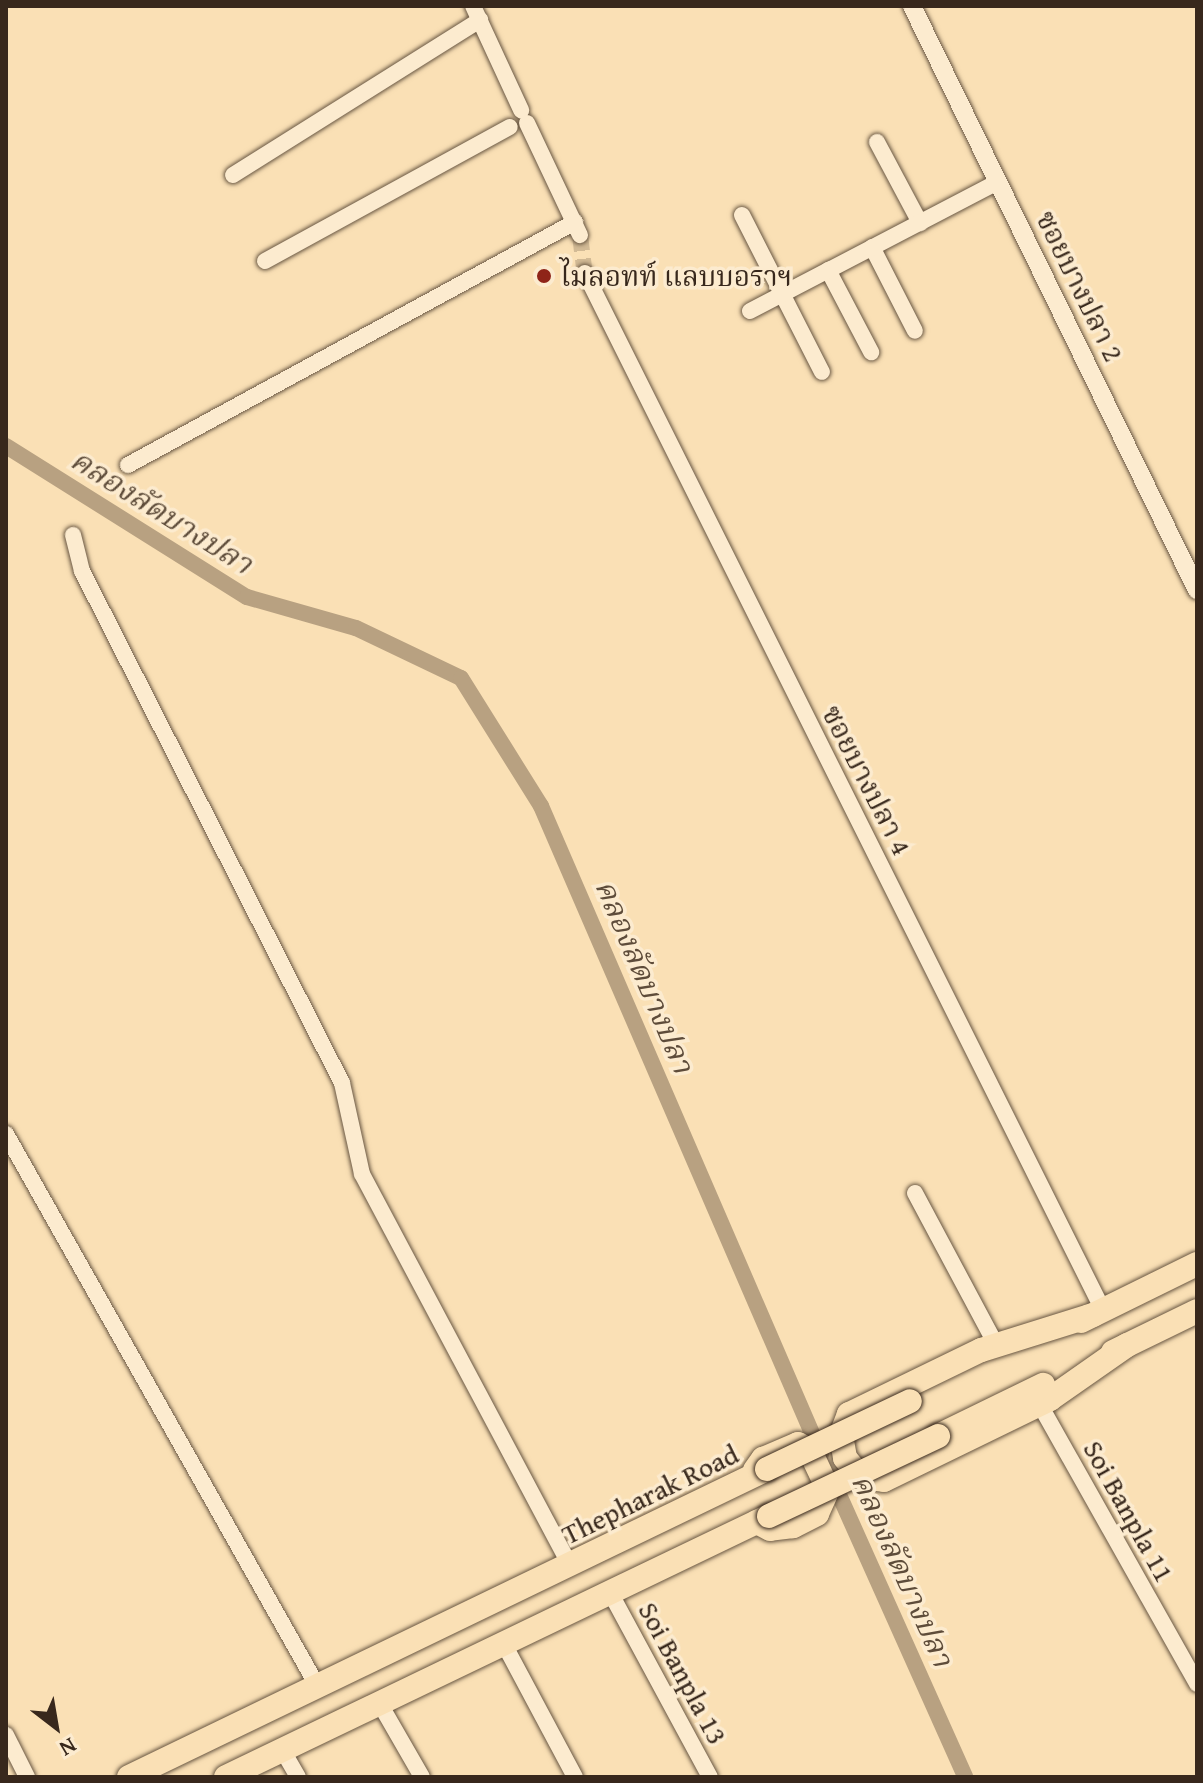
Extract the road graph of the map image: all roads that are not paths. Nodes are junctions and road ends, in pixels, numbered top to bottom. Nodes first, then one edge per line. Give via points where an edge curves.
1 (912, 6) edge
2 (476, 13) edge
3 (519, 120) junction
4 (877, 142) dead end
5 (233, 175) dead end
6 (998, 182) junction
7 (742, 215) dead end
8 (920, 223) junction
9 (872, 247) junction
10 (265, 261) dead end
11 (828, 270) junction
12 (585, 273) tunnel mouth
13 (783, 292) junction
14 (750, 311) dead end
15 (915, 331) dead end
16 (871, 352) dead end
17 (822, 372) dead end
18 (128, 465) dead end
19 (73, 535) dead end
20 (1197, 590) edge
21 (6, 1134) edge
22 (915, 1193) dead end
23 (1197, 1264) edge
24 (1197, 1311) edge
25 (1098, 1312) junction
26 (996, 1345) junction
27 (1127, 1345) junction
28 (1040, 1405) junction
29 (760, 1473) junction
30 (763, 1519) junction
31 (571, 1567) junction
32 (611, 1594) junction
33 (504, 1644) junction
34 (1197, 1684) edge
35 (318, 1687) junction
36 (380, 1704) junction
37 (6, 1735) edge
38 (283, 1751) junction
39 (27, 1777) edge
40 (129, 1777) edge
41 (226, 1777) edge
42 (298, 1777) edge
43 (422, 1777) edge
44 (575, 1777) edge
45 (710, 1777) edge

1 - 6 street, ซอยบางปลา 2
2 - 3 street
2 - 5 street
3 - 10 street
3 - 18 street via 578,229
4 - 8 street
6 - 8 street
6 - 20 street, ซอยบางปลา 2
7 - 13 street
8 - 9 street
9 - 11 street
9 - 15 street
11 - 13 street
11 - 16 street
12 - 25 street, ซอยบางปลา 4
13 - 14 street
13 - 17 street
19 - 31 street via 82,571 342,1083 362,1174
21 - 35 street
22 - 26 street
23 - 25 main road, Thepharak Road
24 - 27 main road
25 - 26 main road
25 - 29 main road, Thepharak Road, bridge
26 - 28 main road via 849,1414 841,1435 852,1468 871,1483 884,1480
27 - 28 main road
27 - 30 main road, bridge
28 - 34 street, Soi Banpla 11
29 - 30 main road via 763,1459 798,1444 810,1451 828,1489 817,1514 793,1526 770,1529
29 - 31 main road, Thepharak Road
30 - 32 main road
31 - 35 main road, Thepharak Road
32 - 33 main road
32 - 45 street, Soi Banpla 13
33 - 36 main road
33 - 44 street
35 - 40 main road, Thepharak Road
36 - 38 main road
36 - 43 street
37 - 39 street
38 - 41 main road
38 - 42 street

